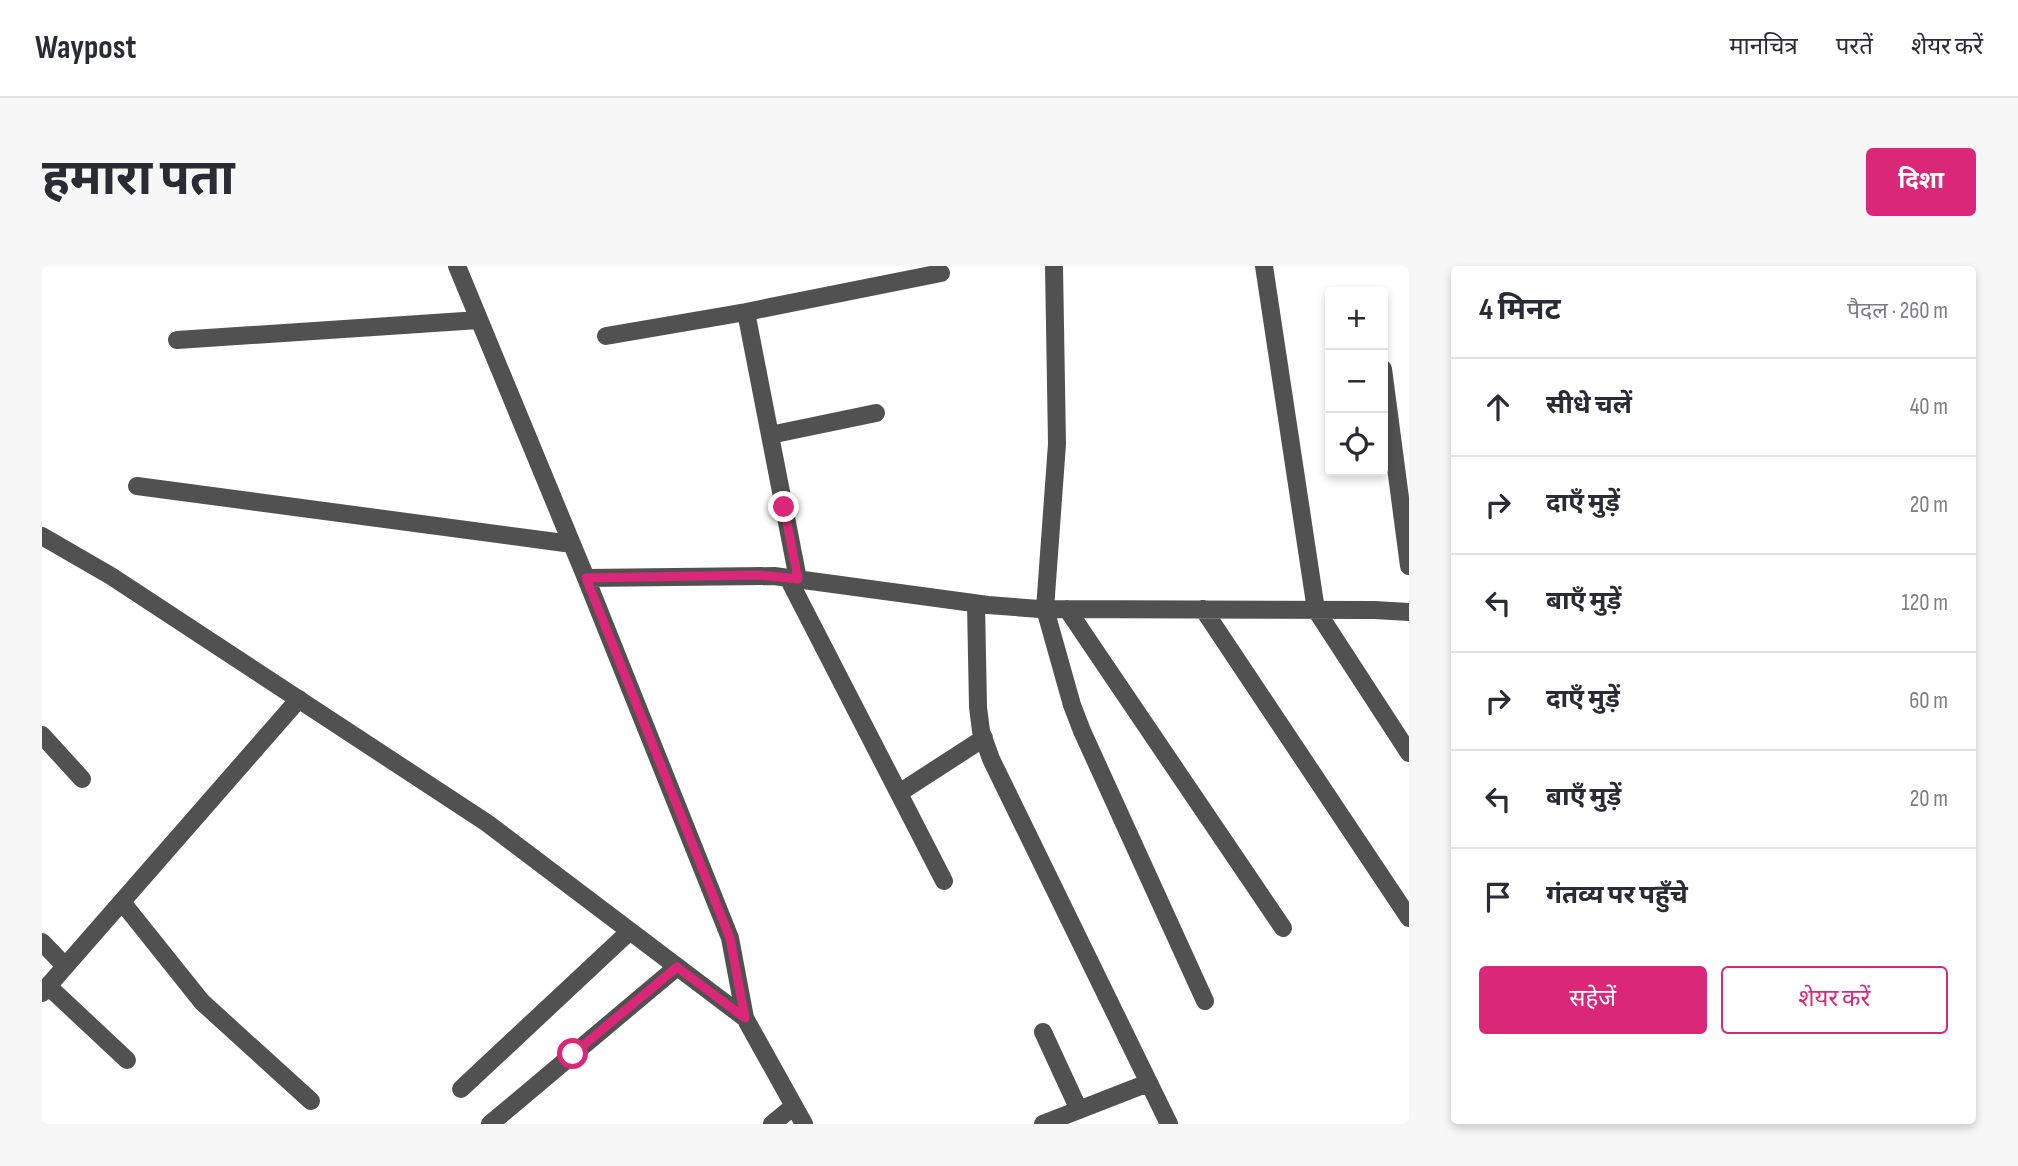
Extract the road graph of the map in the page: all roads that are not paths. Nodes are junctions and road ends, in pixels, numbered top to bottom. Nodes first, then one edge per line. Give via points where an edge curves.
1 (457, 266) edge
2 (1054, 266) edge
3 (1264, 266) edge
4 (941, 273) dead end
5 (746, 312) junction
6 (479, 320) junction
7 (606, 336) dead end
8 (177, 340) dead end
9 (1388, 407) edge
10 (876, 413) dead end
11 (770, 435) junction
12 (137, 486) dead end
13 (42, 536) edge
14 (572, 544) junction
15 (1409, 566) edge
16 (586, 578) junction
17 (793, 579) junction
18 (976, 604) junction
19 (1045, 609) junction
20 (1067, 609) junction
21 (1203, 609) junction
22 (1316, 610) junction
23 (1409, 612) edge
24 (299, 699) junction
25 (42, 734) edge
26 (984, 738) junction
27 (1409, 753) edge
28 (82, 779) dead end
29 (899, 793) junction
30 (944, 881) dead end
31 (122, 902) junction
32 (1409, 918) edge
33 (1283, 928) dead end
34 (630, 931) junction
35 (42, 943) edge
36 (65, 966) junction
37 (677, 967) junction
38 (45, 990) edge
39 (1205, 1001) dead end
40 (745, 1018) junction
41 (1043, 1032) dead end
42 (127, 1060) dead end
43 (1148, 1083) junction
44 (461, 1089) dead end
45 (311, 1101) dead end
46 (794, 1106) junction
47 (1079, 1110) junction
48 (490, 1124) edge
49 (772, 1124) edge
50 (804, 1124) edge
51 (1043, 1124) edge
52 (1170, 1124) edge

1 - 6 street
2 - 19 street via 1057,444
3 - 22 street
4 - 5 street
5 - 7 street
5 - 11 street
6 - 8 street
6 - 14 street
9 - 15 street
10 - 11 street
11 - 17 street
12 - 14 street
13 - 24 street
14 - 16 street
16 - 17 street via 760,575
16 - 40 street via 730,938
17 - 18 street
17 - 29 street
18 - 19 street
18 - 26 street via 978,707
19 - 20 street
19 - 39 street via 1082,732
20 - 21 street
20 - 33 street
21 - 22 street
21 - 32 street
22 - 23 street
22 - 27 street
24 - 31 street
24 - 34 street via 487,823
25 - 28 street
26 - 29 street
26 - 43 street
29 - 30 street
31 - 36 street
31 - 45 street via 202,1002
34 - 37 street
34 - 44 street
35 - 36 street
36 - 38 street
37 - 40 street
37 - 48 street
38 - 42 street
40 - 46 street
41 - 47 street
43 - 47 street
43 - 52 street
46 - 49 street
46 - 50 street
47 - 51 street

